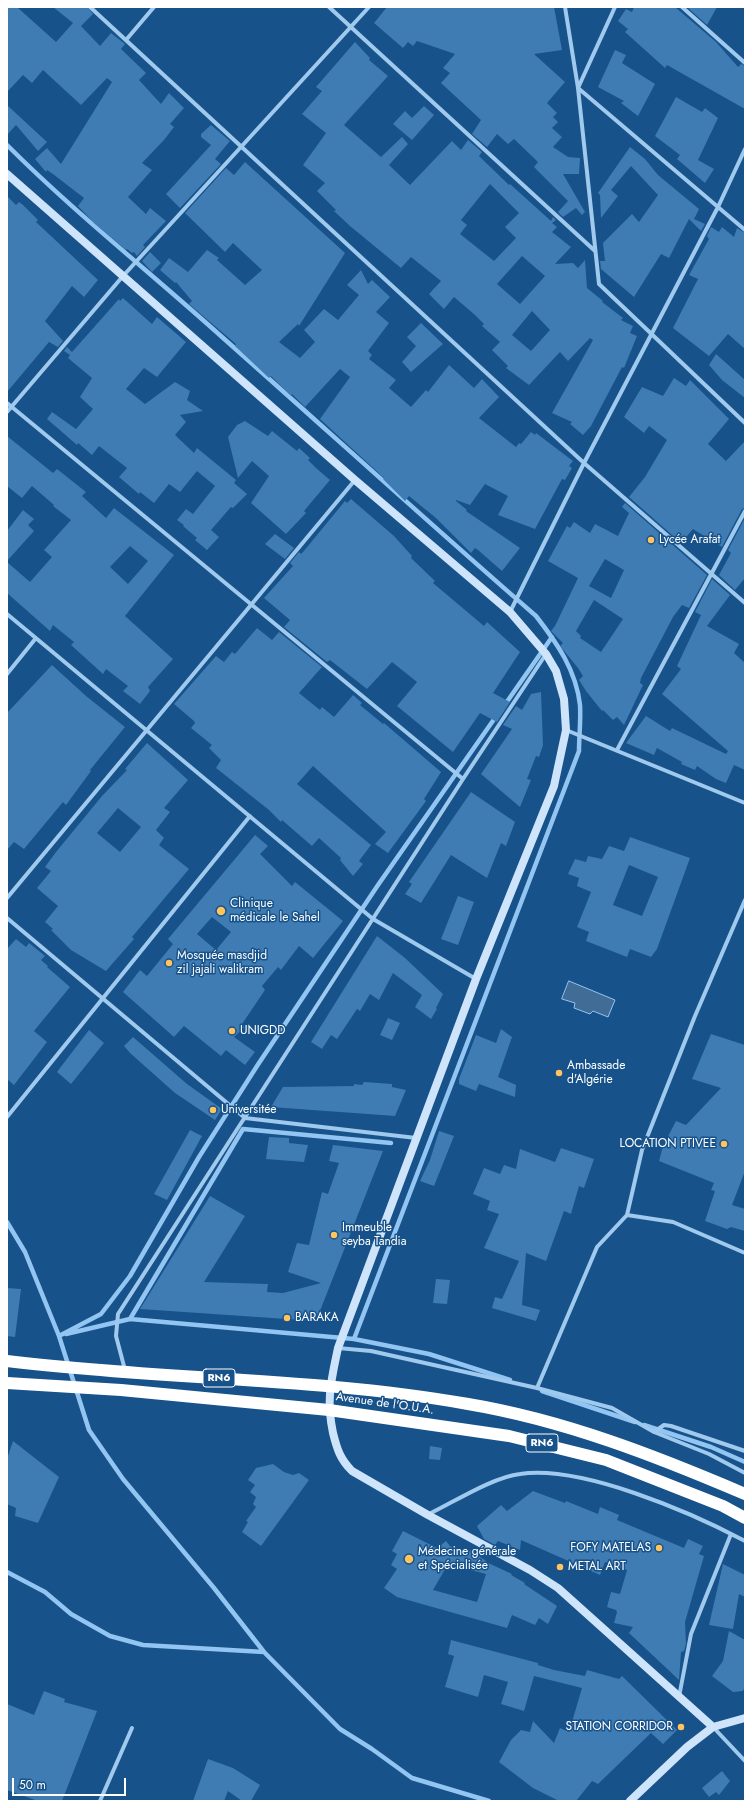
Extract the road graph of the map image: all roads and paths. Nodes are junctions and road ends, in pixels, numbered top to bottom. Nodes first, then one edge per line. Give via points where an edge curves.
1 (90, 7) edge
2 (154, 7) edge
3 (329, 7) edge
4 (369, 7) edge
5 (566, 7) edge
6 (615, 7) edge
7 (682, 7) edge
8 (350, 27) junction
9 (126, 40) junction
10 (745, 63) edge
11 (578, 88) junction
12 (241, 146) junction
13 (745, 149) edge
14 (7, 174) edge
15 (718, 207) junction
16 (745, 230) edge
17 (595, 251) junction
18 (123, 276) junction
19 (651, 333) junction
20 (7, 403) edge
21 (11, 407) junction
22 (7, 412) edge
23 (745, 423) edge
24 (584, 463) junction
25 (355, 480) junction
26 (745, 511) edge
27 (713, 574) junction
28 (745, 603) edge
29 (251, 604) junction
30 (510, 612) junction
31 (7, 614) edge
32 (36, 638) junction
33 (546, 654) junction
34 (7, 674) edge
35 (146, 730) junction
36 (566, 730) junction
37 (617, 750) junction
38 (464, 779) junction
39 (745, 803) edge
40 (250, 816) junction
41 (7, 898) edge
42 (745, 900) edge
43 (7, 918) edge
44 (373, 919) junction
45 (476, 979) junction
46 (103, 999) junction
47 (7, 1117) edge
48 (245, 1118) junction
49 (416, 1138) junction
50 (627, 1215) junction
51 (745, 1253) edge
52 (338, 1348) junction
53 (7, 1361) edge
54 (125, 1372) junction
55 (7, 1383) edge
56 (330, 1386) junction
57 (537, 1388) junction
58 (329, 1410) junction
59 (654, 1432) junction
60 (745, 1451) edge
61 (745, 1473) edge
62 (745, 1494) edge
63 (428, 1515) junction
64 (745, 1518) edge
65 (731, 1534) junction
66 (745, 1541) edge
67 (679, 1697) junction
68 (745, 1718) edge
69 (713, 1727) junction
70 (132, 1728) dead end
71 (745, 1761) edge
72 (100, 1801) edge
73 (630, 1801) edge

1 - 9 street
2 - 9 street
3 - 8 street
4 - 8 street
5 - 11 street
6 - 11 street
7 - 10 street
8 - 12 street
8 - 17 street
9 - 12 street
11 - 15 street
11 - 17 street
12 - 18 street
12 - 24 street
13 - 15 street
14 - 18 street
15 - 16 street
15 - 19 street
17 - 19 street via 599,284
18 - 21 street
18 - 25 street
19 - 23 street
19 - 24 street
20 - 21 street
21 - 22 street
21 - 29 street
24 - 27 street
24 - 30 street
25 - 29 street
25 - 30 street
26 - 27 street
27 - 28 street
27 - 37 street
29 - 35 street
29 - 38 street
30 - 33 street
31 - 32 street
32 - 34 street
32 - 35 street
33 - 36 street via 556,671 564,699
33 - 38 street
35 - 40 street
35 - 41 street
36 - 37 street
36 - 45 street via 554,786
37 - 39 street
38 - 44 street
40 - 44 street
40 - 46 street
42 - 50 street via 695,1016 642,1150
43 - 46 street
44 - 45 street
44 - 48 street
45 - 49 street
46 - 47 street
46 - 48 street
48 - 49 street
48 - 54 street via 118,1314 116,1336
49 - 52 street
50 - 51 street via 673,1222
50 - 57 street via 597,1247
52 - 56 street
52 - 57 street via 371,1351
53 - 54 highway, Avenue de l'O.U.A. / RN6
54 - 56 highway, Avenue de l'O.U.A. / RN6
55 - 58 highway, Avenue de l'O.U.A. / RN6 via 121,1390
56 - 58 street
56 - 62 highway, Avenue de l'O.U.A. / RN6 via 470,1404 564,1426 672,1463
57 - 59 street via 612,1408
58 - 63 street via 337,1452 343,1463 352,1471
58 - 64 highway, Avenue de l'O.U.A. / RN6 via 509,1436 553,1446 606,1460 723,1506
59 - 60 street via 664,1425 671,1426
59 - 61 street via 709,1454
63 - 65 street via 492,1483 520,1474 540,1473 584,1478 656,1501
63 - 67 street via 558,1588
65 - 66 street
65 - 67 street via 691,1634
67 - 69 street
68 - 69 street
69 - 71 street
69 - 73 street via 687,1747
70 - 72 street

